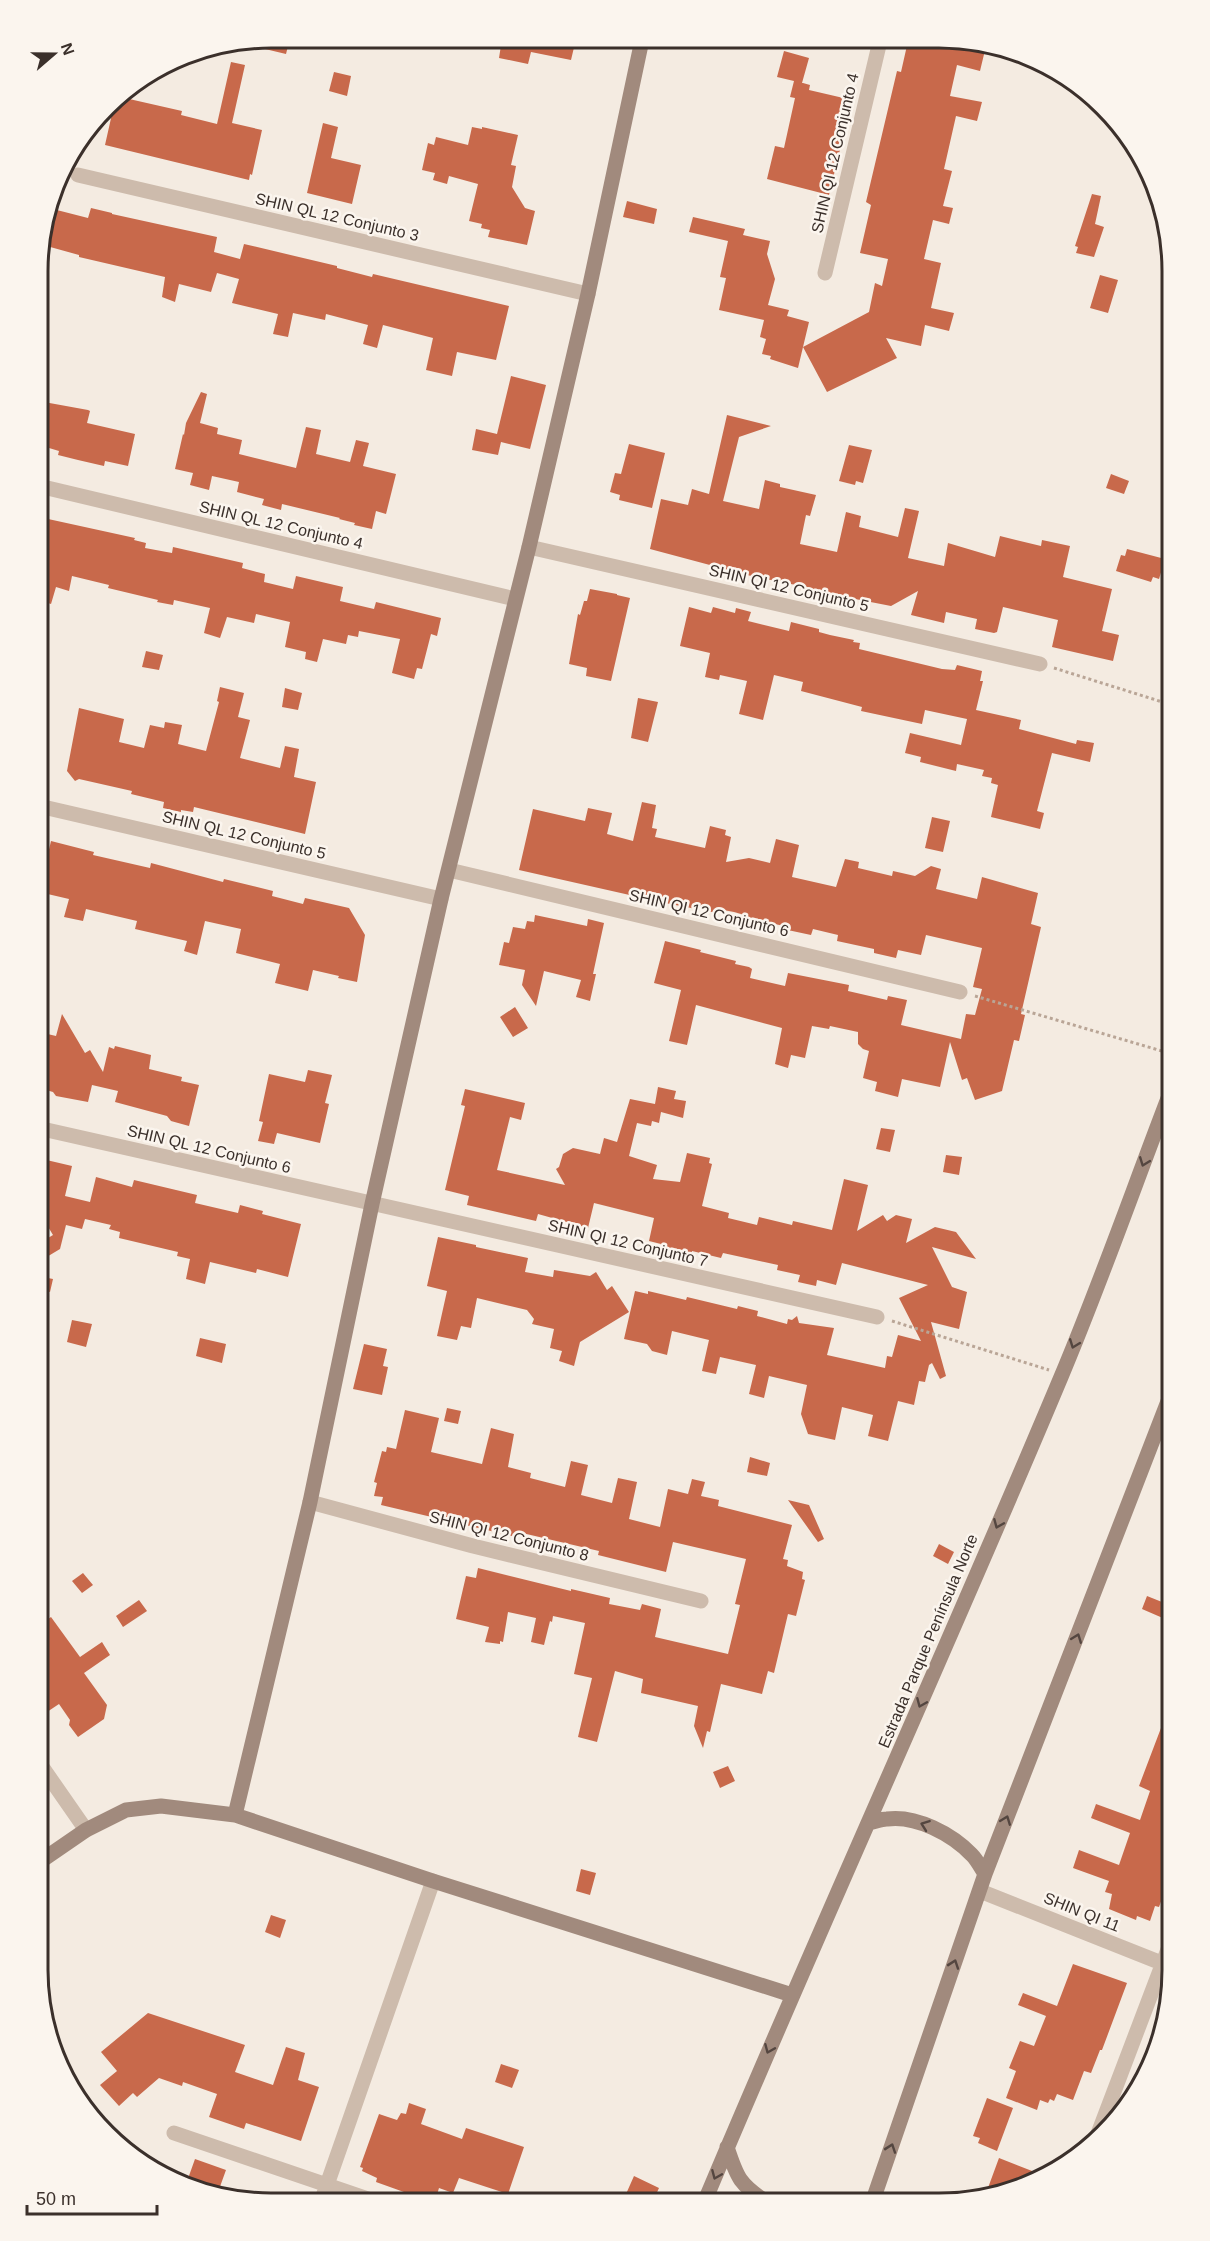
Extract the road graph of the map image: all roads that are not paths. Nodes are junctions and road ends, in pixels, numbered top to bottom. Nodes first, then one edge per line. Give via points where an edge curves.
1 (640, 48) edge
2 (878, 48) edge
3 (78, 175) dead end
4 (825, 273) dead end
5 (588, 294) junction
6 (48, 488) edge
7 (529, 547) junction
8 (515, 599) junction
9 (1040, 664) road end
10 (48, 808) edge
11 (449, 870) junction
12 (441, 899) junction
13 (960, 992) road end
14 (1162, 1114) edge
15 (48, 1130) edge
16 (372, 1204) junction
17 (877, 1317) road end
18 (1162, 1417) edge
19 (310, 1502) junction
20 (700, 1601) dead end
21 (48, 1775) edge
22 (235, 1815) junction
23 (869, 1823) junction
24 (86, 1830) junction
25 (48, 1856) edge
26 (985, 1874) junction
27 (433, 1881) junction
28 (980, 1891) junction
29 (1162, 1963) edge
30 (1162, 1977) edge
31 (792, 1995) junction
32 (1103, 2121) edge
33 (174, 2133) dead end
34 (728, 2147) junction
35 (328, 2185) junction
36 (325, 2193) edge
37 (351, 2193) edge
38 (708, 2193) edge
39 (752, 2193) edge
40 (875, 2193) edge

1 - 5 street
2 - 4 street, SHIN QI 12 Conjunto 4
3 - 5 street, SHIN QL 12 Conjunto 3
5 - 7 street
6 - 8 street, SHIN QL 12 Conjunto 4
7 - 8 street
7 - 9 street, SHIN QI 12 Conjunto 5
8 - 11 street
10 - 12 street, SHIN QL 12 Conjunto 5
11 - 12 street
11 - 13 street, SHIN QI 12 Conjunto 6
12 - 16 street
14 -> 23 street, Estrada Parque Península Norte via 1062,1374
15 - 16 street, SHIN QL 12 Conjunto 6
16 - 17 street, SHIN QI 12 Conjunto 7
16 - 19 street
26 -> 18 street
19 - 20 street, SHIN QI 12 Conjunto 8
19 - 22 street
21 - 24 street
22 - 24 street via 161,1806 126,1810
22 - 27 street
26 -> 23 street via 973,1856 934,1828 908,1819 888,1818
23 - 31 street, Estrada Parque Península Norte
24 - 25 street
26 - 28 street
27 - 31 street
27 - 35 street
28 - 29 street, SHIN QI 11
40 -> 28 street
30 - 32 street
31 -> 34 street, Estrada Parque Península Norte
33 - 35 street
34 -> 38 street, Estrada Parque Península Norte
34 - 39 street via 738,2177
35 - 36 street
35 - 37 street

